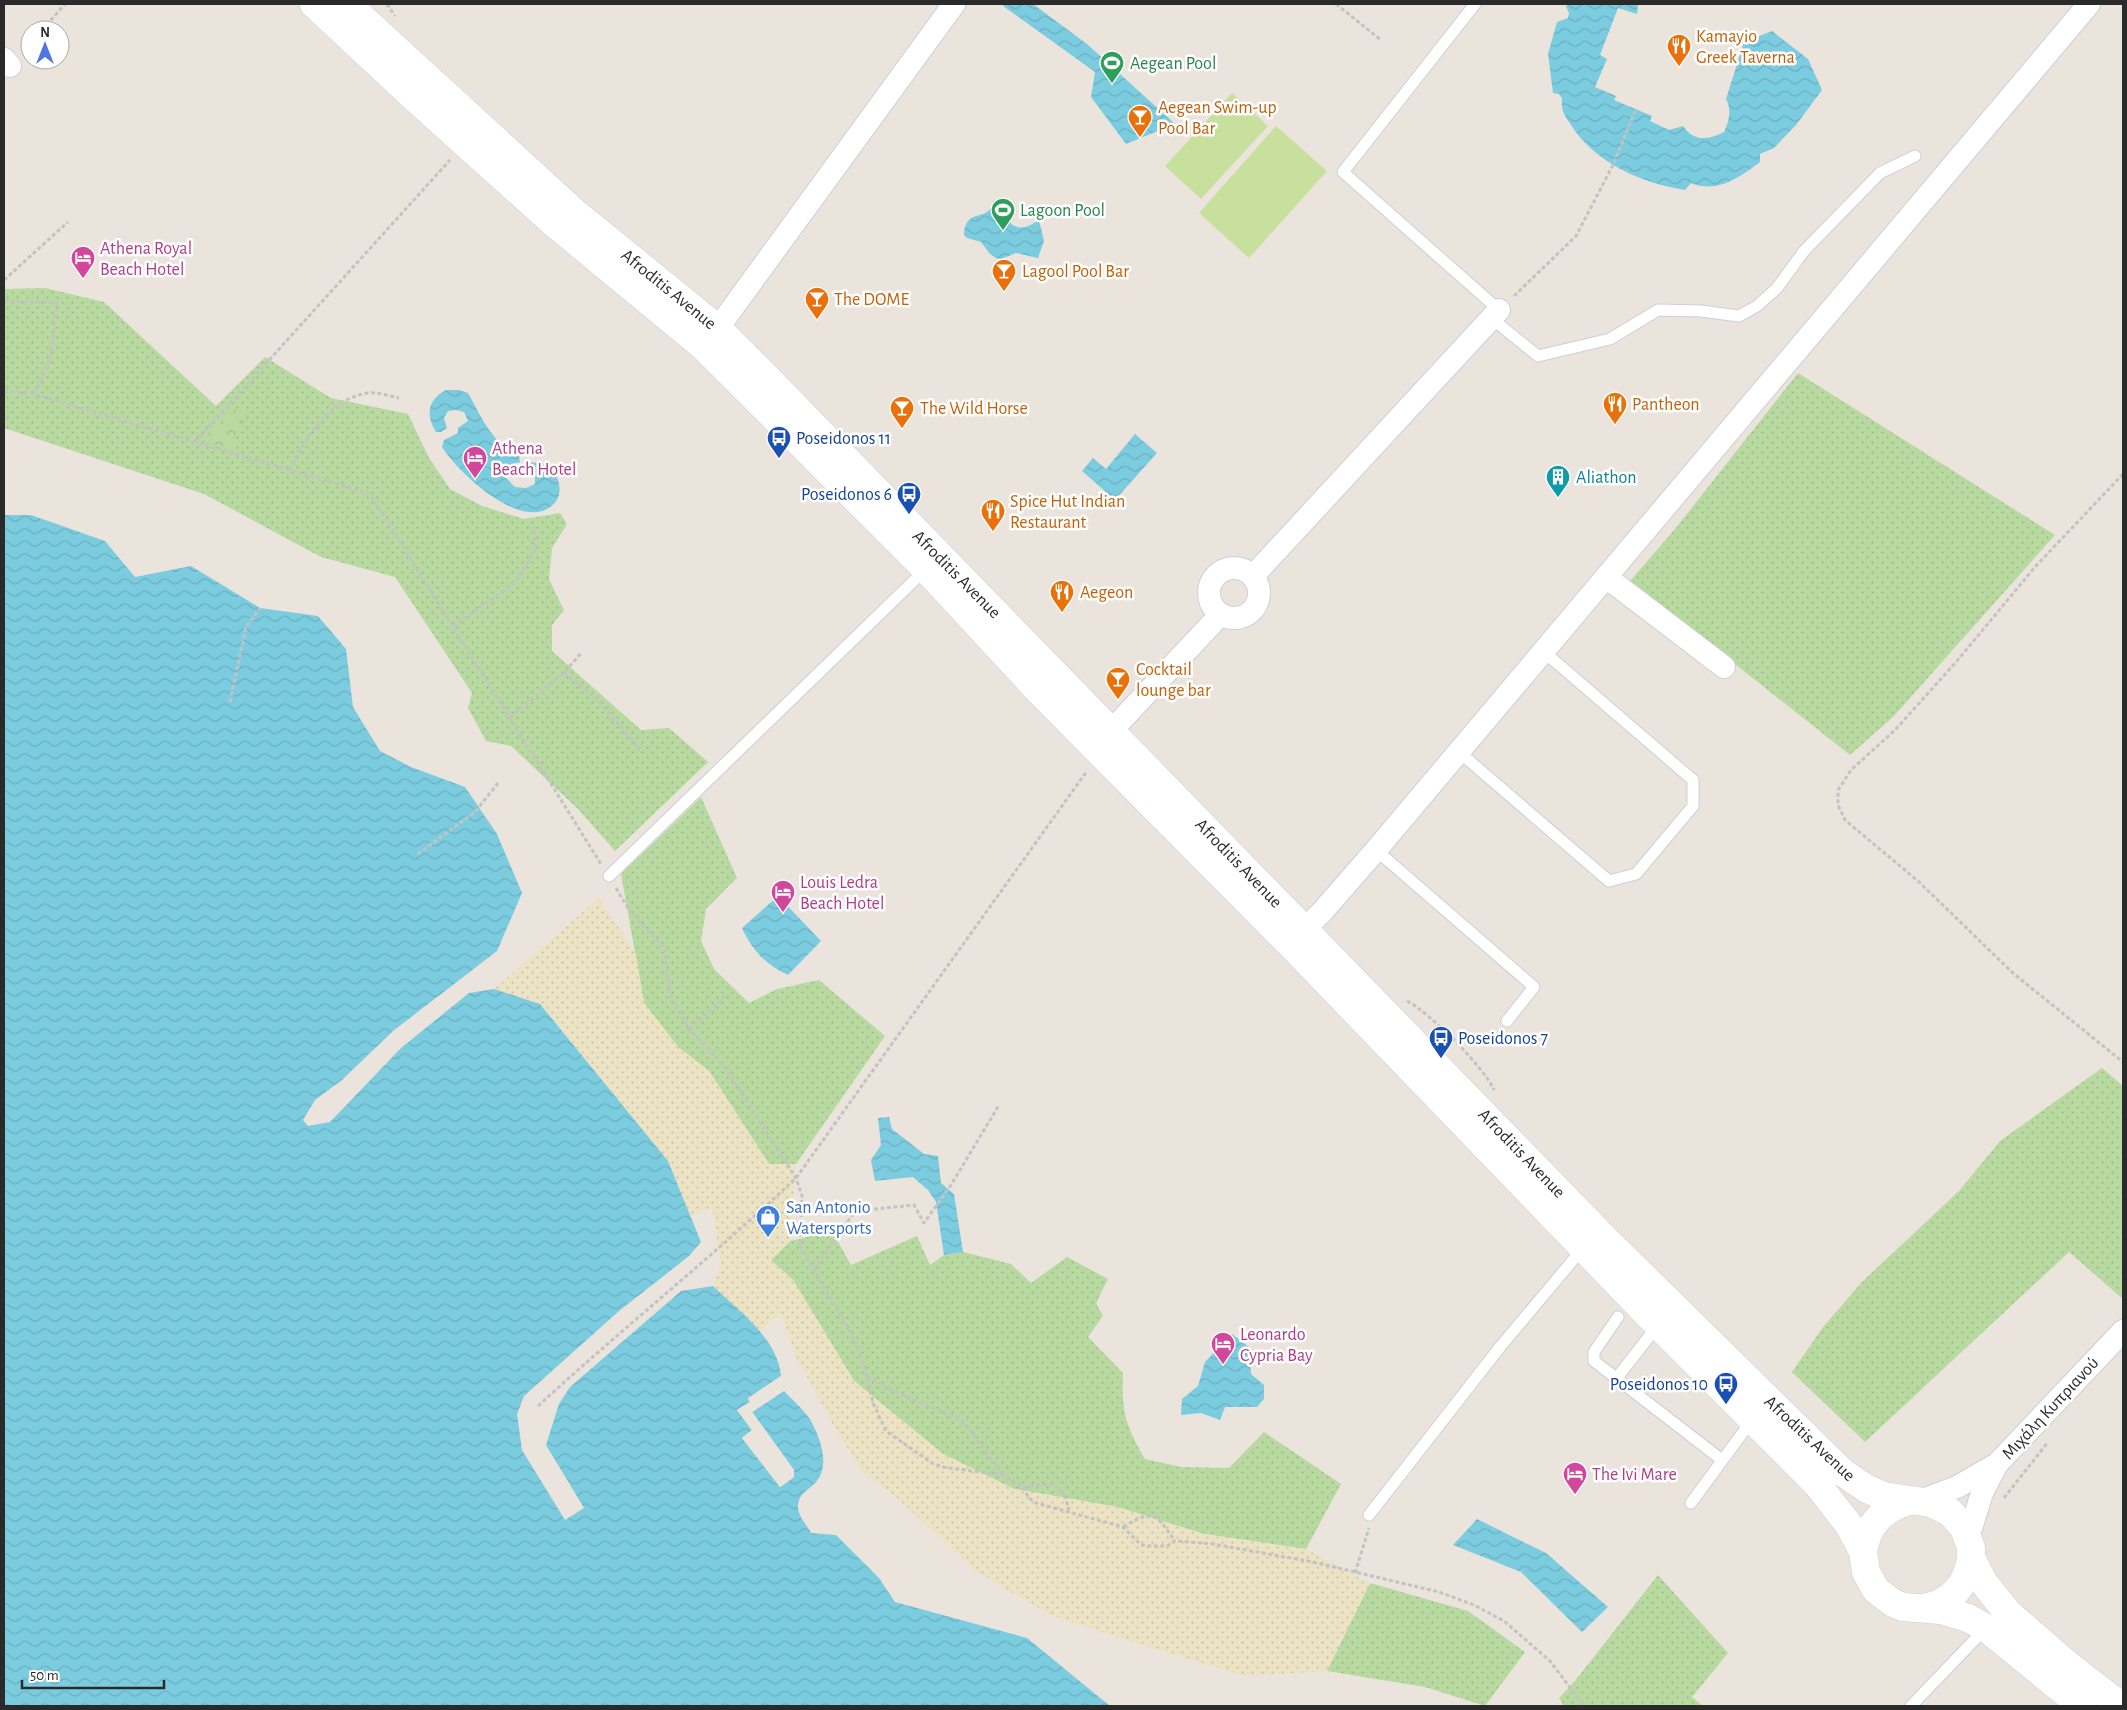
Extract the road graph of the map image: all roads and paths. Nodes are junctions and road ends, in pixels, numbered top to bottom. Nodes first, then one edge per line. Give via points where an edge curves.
1 (65, 4) edge
2 (314, 4) edge
3 (347, 4) edge
4 (954, 4) edge
5 (1336, 4) edge
6 (1475, 4) edge
7 (2088, 4) edge
8 (51, 20) edge
9 (1381, 40) dead end
10 (1636, 109) dead end
11 (1916, 156) dead end
12 (450, 160) dead end
13 (68, 222) dead end
14 (4, 280) edge
15 (4, 301) edge
16 (1495, 314) junction
17 (711, 338) junction
18 (4, 391) edge
19 (34, 394) junction
20 (399, 398) dead end
21 (195, 442) junction
22 (290, 470) junction
23 (2123, 474) edge
24 (533, 527) dead end
25 (926, 570) junction
26 (1253, 576) junction
27 (1606, 577) junction
28 (260, 608) dead end
29 (1221, 614) junction
30 (453, 626) junction
31 (1543, 651) junction
32 (581, 653) dead end
33 (1724, 667) dead end
34 (564, 673) junction
35 (230, 702) dead end
36 (510, 717) junction
37 (1106, 741) junction
38 (640, 749) dead end
39 (1459, 752) junction
40 (498, 783) dead end
41 (1376, 850) junction
42 (418, 854) dead end
43 (609, 876) junction
44 (1303, 930) junction
45 (728, 994) dead end
46 (1507, 1022) dead end
47 (689, 1029) junction
48 (2123, 1062) edge
49 (999, 1105) dead end
50 (796, 1178) junction
51 (1584, 1247) junction
52 (814, 1270) junction
53 (1618, 1317) dead end
54 (1658, 1325) junction
55 (2123, 1331) edge
56 (867, 1376) junction
57 (1616, 1379) junction
58 (538, 1406) dead end
59 (1753, 1420) junction
60 (1722, 1460) junction
61 (1997, 1464) junction
62 (1003, 1475) junction
63 (2017, 1481) dead end
64 (1023, 1487) junction
65 (1915, 1501) junction
66 (1691, 1503) dead end
67 (2001, 1504) dead end
68 (1069, 1510) junction
69 (1369, 1515) joint
70 (1123, 1527) junction
71 (1174, 1541) junction
72 (1970, 1548) junction
73 (1863, 1551) junction
74 (1355, 1573) junction
75 (1924, 1608) junction
76 (1986, 1628) junction
77 (1584, 1706) edge
78 (1911, 1706) edge
79 (2082, 1706) edge
80 (2121, 1706) edge

1 - 8 path
2 - 17 main road, Afroditis Avenue via 555,224
3 - 17 main road, Afroditis Avenue
4 - 17 street
5 - 9 path
6 - 16 lane via 1343,172
7 - 27 street
10 - 16 path via 1613,165 1576,236
11 - 16 lane via 1880,173 1804,252 1777,288 1758,306 1739,316 1658,310 1610,339 1538,356
12 - 21 path
13 - 14 path
15 - 19 path via 57,304 51,358
16 - 26 street
17 - 25 main road, Afroditis Avenue
17 - 37 main road, Afroditis Avenue
18 - 19 path
19 - 21 path
20 - 22 path via 370,393 349,398 304,442
21 - 22 path
22 - 30 path via 370,494
23 - 48 path via 2035,567 1895,730 1851,770 1838,790 1838,805 1845,820 1918,882 2014,974
24 - 30 path via 536,548 516,582
25 - 37 main road, Afroditis Avenue via 1041,693
25 - 43 lane
26 - 29 street via 1259,592 1256,606 1237,618
26 - 29 street via 1235,567 1215,576 1209,597
27 - 31 street
27 - 33 street
28 - 35 path via 246,627
29 - 37 street
30 - 36 path
31 - 39 street
31 - 39 lane via 1693,780 1693,806 1649,859 1636,874 1609,881
32 - 34 path
34 - 36 path
34 - 38 path via 596,698
36 - 43 path
37 - 44 main road, Afroditis Avenue
37 - 50 path
37 - 51 main road, Afroditis Avenue
39 - 41 street
40 - 42 path via 475,812
41 - 44 street
41 - 46 lane via 1534,987
43 - 47 path via 629,910 664,948 670,994
44 - 65 main road, Afroditis Avenue via 1603,1237 1842,1472 1867,1489
45 - 47 path
47 - 50 path via 724,1066
49 - 52 path via 924,1223 914,1205 855,1211
50 - 52 path via 802,1196 800,1246
50 - 58 path
51 - 54 main road, Afroditis Avenue
51 - 69 lane via 1500,1347
52 - 56 path via 855,1340
53 - 57 lane via 1592,1356
54 - 57 lane
54 - 59 main road, Afroditis Avenue
55 - 61 street, Μιχάλη Κυπριανού
56 - 62 path via 963,1421
56 - 62 path via 873,1403 886,1431 942,1467
57 - 60 lane
59 - 60 lane
59 - 73 main road, Afroditis Avenue via 1829,1498
60 - 66 lane
61 - 65 street, Μιχάλη Κυπριανού via 1957,1487
61 - 72 street, Μιχάλη Κυπριανού via 1982,1493
62 - 64 path
63 - 67 path
64 - 68 path via 1036,1503
64 - 68 path via 1058,1487 1064,1492
65 - 72 main road, Afroditis Avenue via 1941,1506 1950,1512 1961,1523
65 - 73 main road via 1881,1514 1868,1530
68 - 70 path
69 - 74 path via 1368,1536
70 - 71 path via 1146,1546 1168,1546
70 - 71 path via 1153,1515
71 - 74 path via 1213,1544
72 - 75 main road via 1966,1579 1953,1596
72 - 80 main road, Afroditis Avenue via 1984,1583 2008,1613
73 - 75 main road, Afroditis Avenue via 1866,1572 1884,1598 1903,1607
74 - 77 path via 1439,1592 1504,1621 1550,1661
75 - 76 main road, Afroditis Avenue via 1960,1615
76 - 78 lane
76 - 79 main road, Afroditis Avenue

